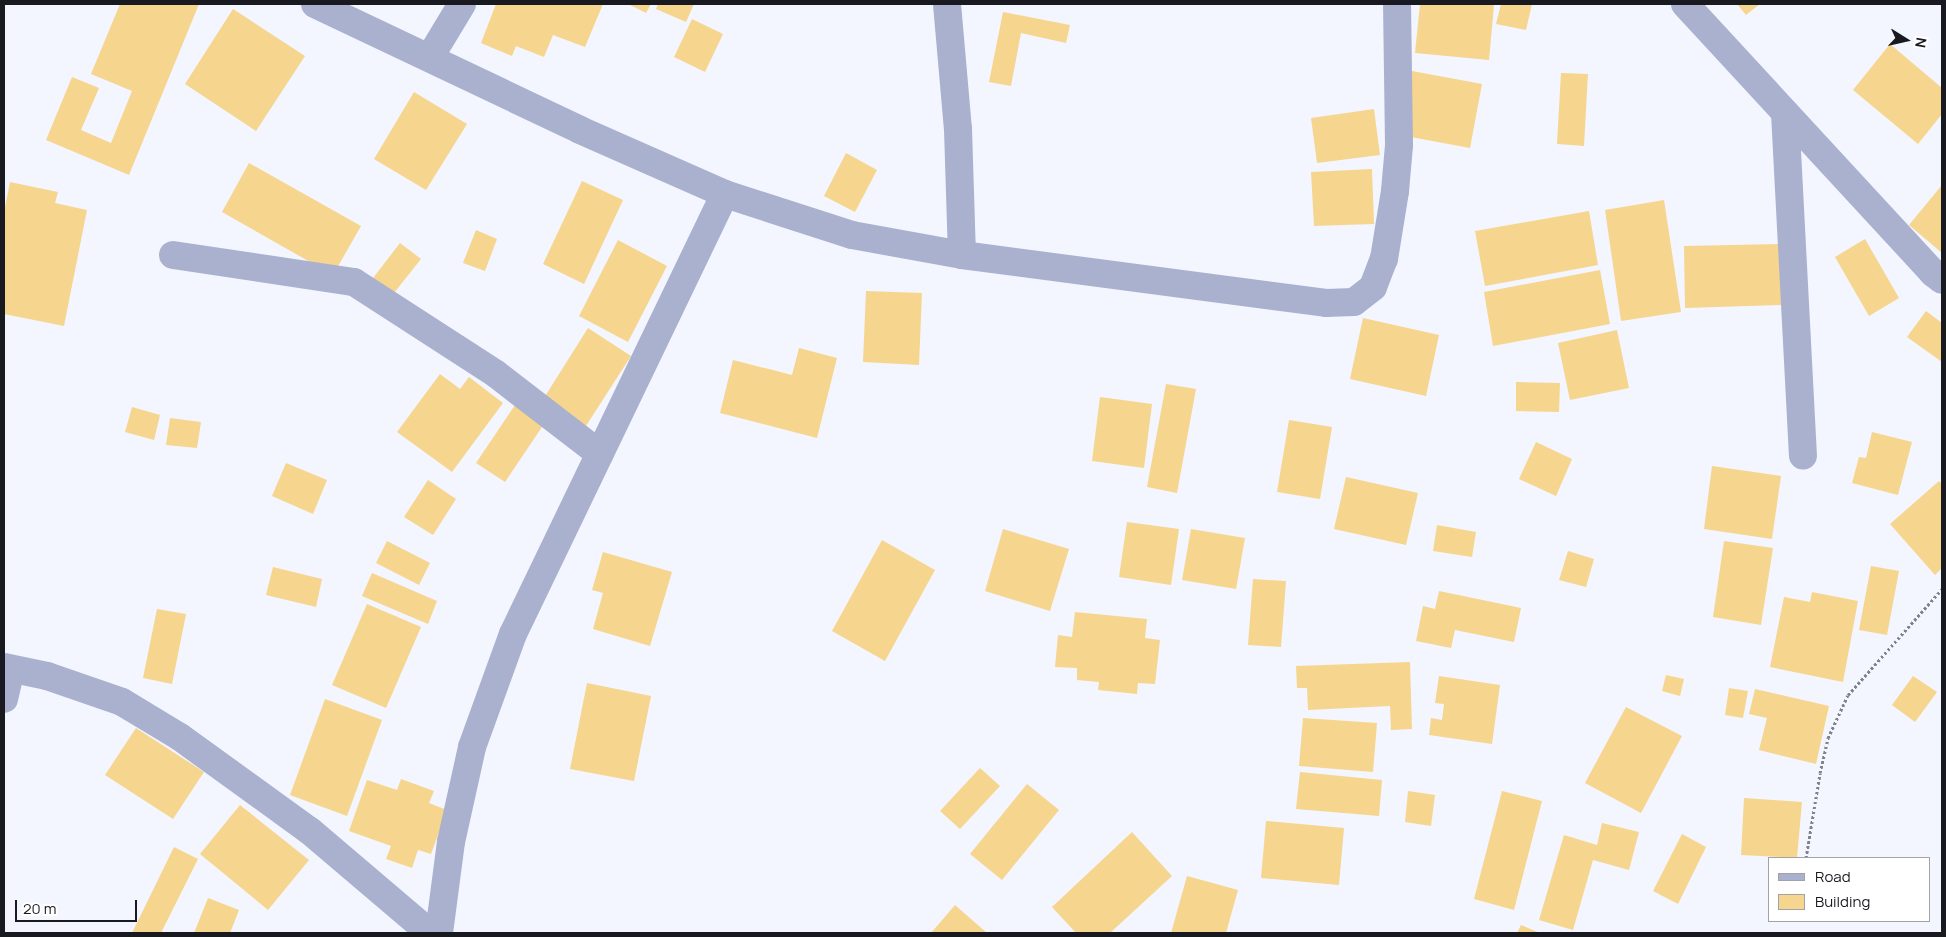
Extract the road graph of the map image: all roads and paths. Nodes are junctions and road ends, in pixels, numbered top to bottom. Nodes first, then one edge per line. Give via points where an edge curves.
1 (316, 4) edge
2 (462, 4) edge
3 (947, 4) edge
4 (1397, 4) edge
5 (1684, 4) edge
6 (430, 57) junction
7 (1785, 113) junction
8 (725, 194) junction
9 (173, 255) dead end
10 (962, 255) junction
11 (1942, 280) edge
12 (600, 454) junction
13 (1803, 456) dead end
14 (1942, 589) edge
15 (8, 668) edge
16 (4, 699) edge
17 (1806, 857) edge
18 (430, 933) edge
19 (439, 933) edge

1 - 6 street
2 - 6 street
3 - 10 street via 958,129
4 - 10 street via 1399,145 1395,191 1384,259 1373,287 1354,302 1326,303
5 - 7 street
6 - 8 street via 580,130
7 - 11 street
7 - 13 street
8 - 10 street via 852,235
8 - 12 street
9 - 12 street via 354,282 496,374
12 - 19 street via 513,634 472,747 451,842
14 - 17 path via 1848,695 1828,738
15 - 16 street
15 - 18 street via 47,676 122,702 180,737 310,831

